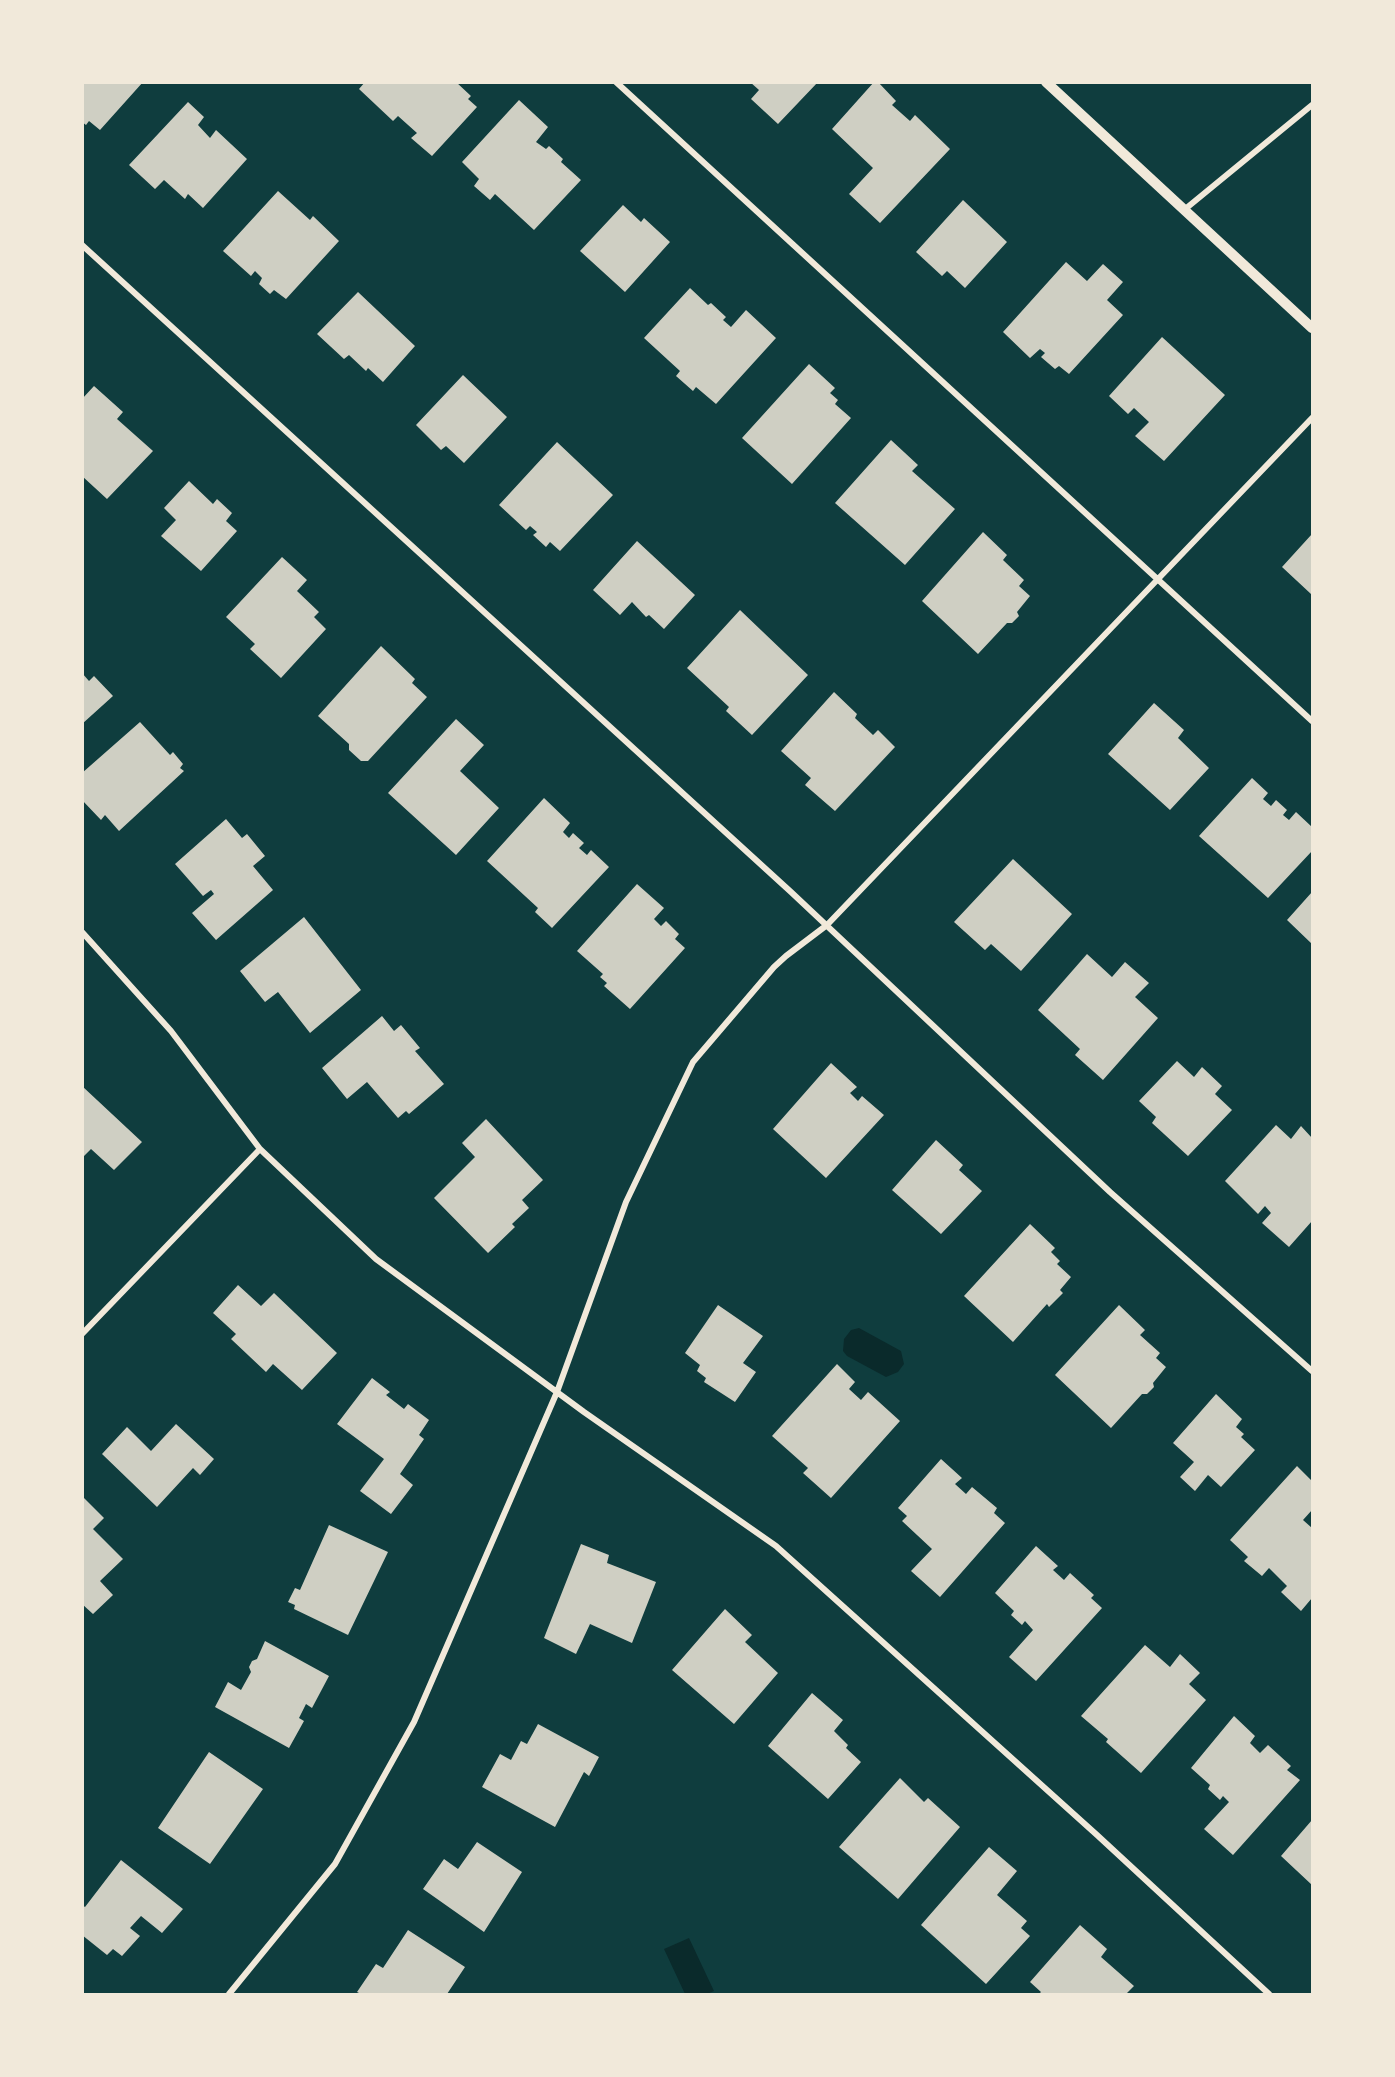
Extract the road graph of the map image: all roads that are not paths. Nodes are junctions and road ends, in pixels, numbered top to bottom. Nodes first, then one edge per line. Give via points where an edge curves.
1 (615, 82) edge
2 (1046, 82) edge
3 (1312, 105) edge
4 (1184, 210) junction
5 (82, 245) edge
6 (1312, 328) edge
7 (1312, 418) edge
8 (1158, 579) junction
9 (1312, 721) edge
10 (827, 925) junction
11 (82, 932) edge
12 (260, 1149) junction
13 (82, 1334) edge
14 (1312, 1371) edge
15 (557, 1392) junction
16 (229, 1995) edge
17 (1269, 1995) edge

1 - 8 street
2 - 4 street
3 - 4 street
4 - 6 street
5 - 10 street
7 - 8 street
8 - 9 street
8 - 10 street
10 - 14 street via 1110,1192
10 - 15 street via 774,967 693,1062 626,1202
11 - 12 street via 171,1031
12 - 13 street
12 - 15 street via 376,1259
15 - 16 street via 414,1722 335,1864
15 - 17 street via 776,1546

